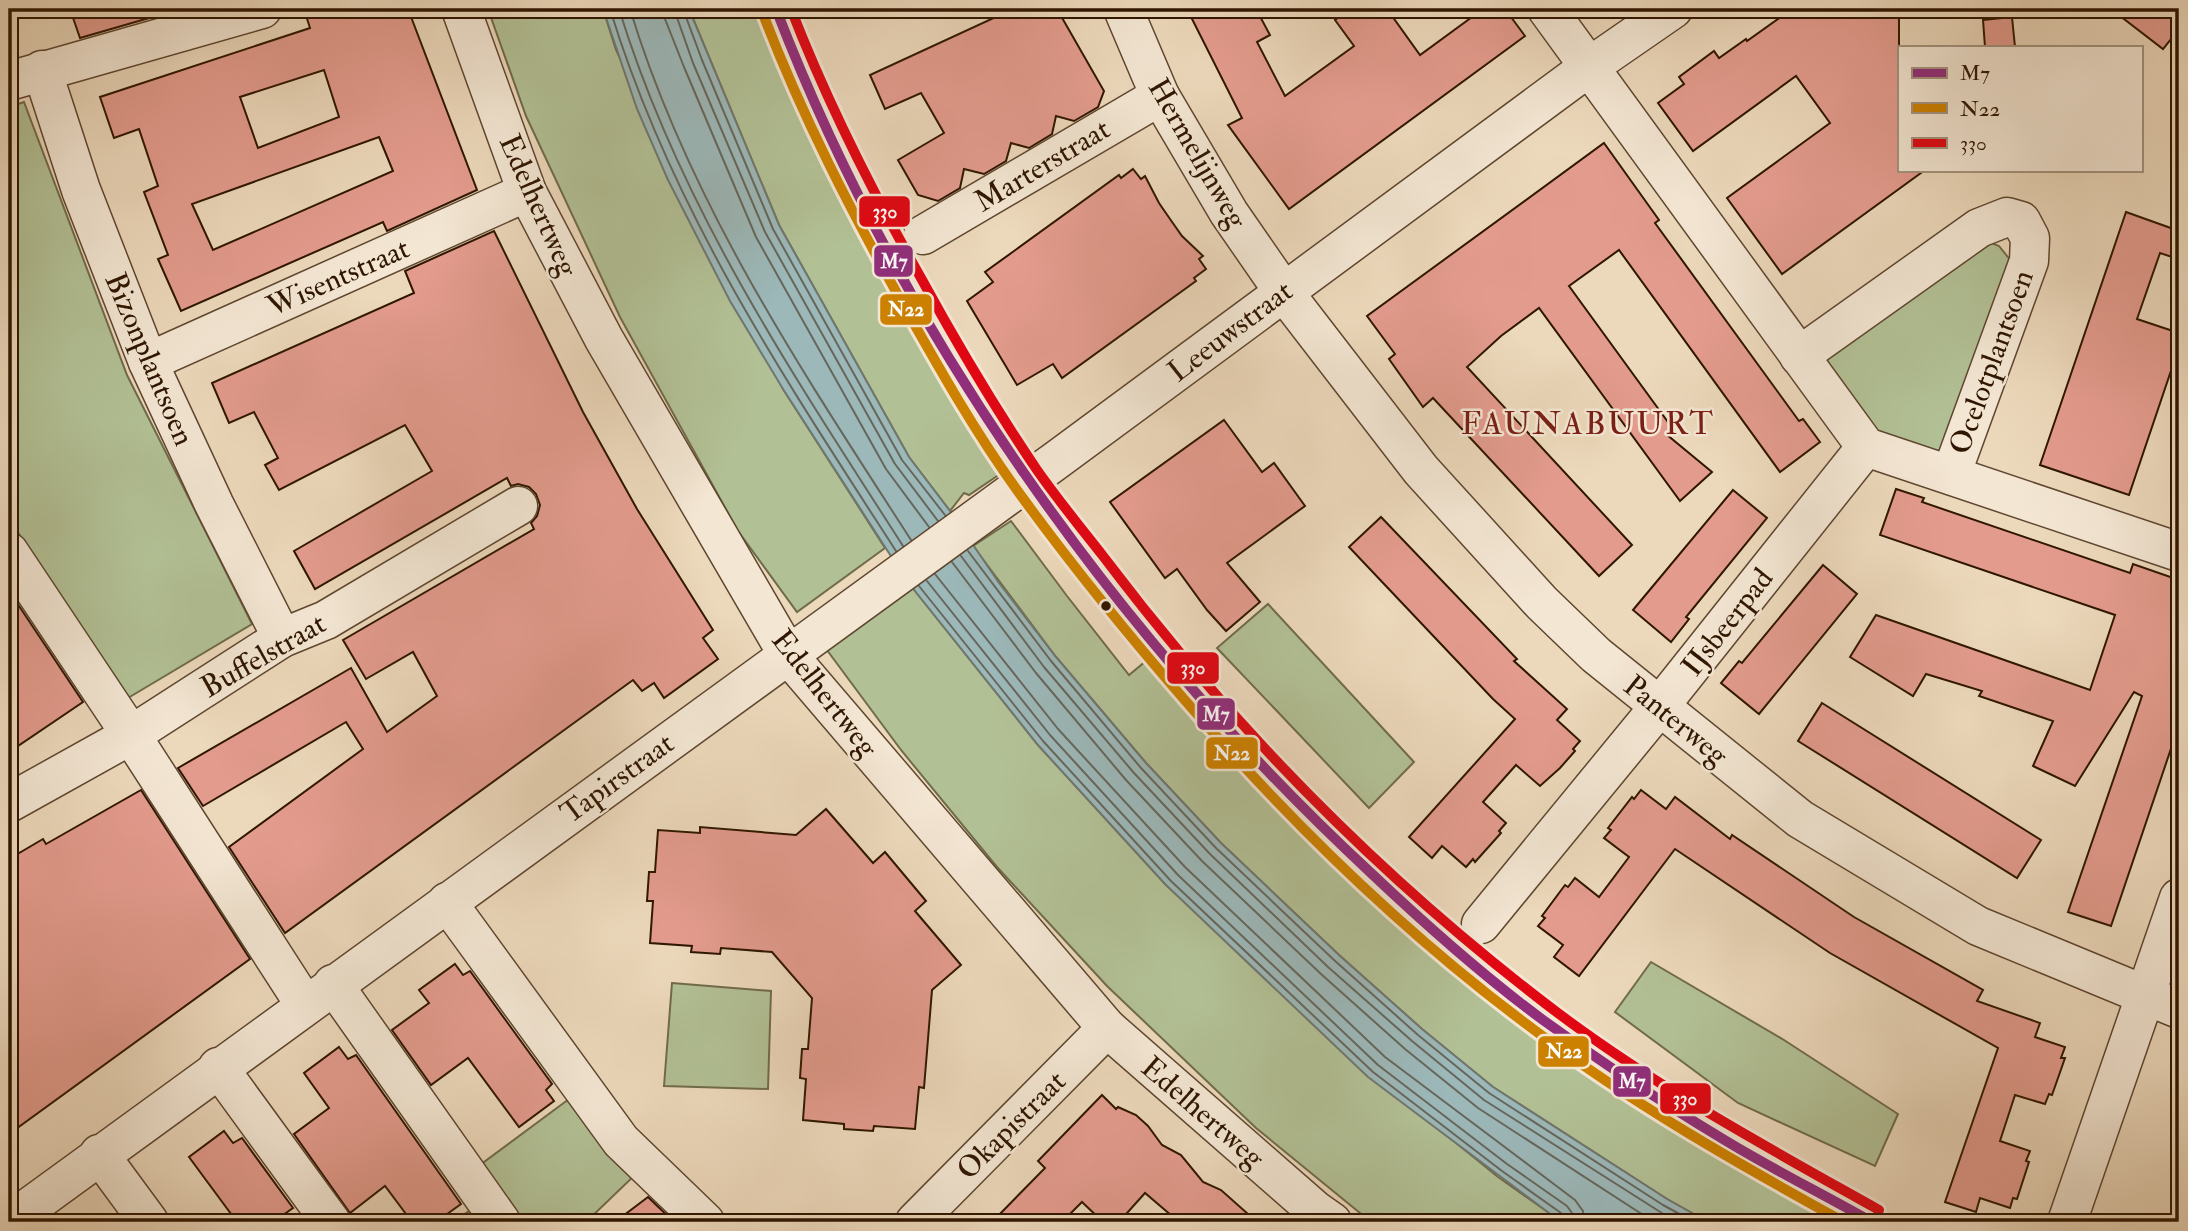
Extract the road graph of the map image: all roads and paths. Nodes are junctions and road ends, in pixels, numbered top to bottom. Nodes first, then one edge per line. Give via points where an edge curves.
1 (262, 9) edge
2 (461, 9) edge
3 (1124, 9) edge
4 (1547, 9) edge
5 (1673, 9) edge
6 (1590, 67) junction
7 (26, 75) edge
8 (1160, 96) junction
9 (527, 192) junction
10 (923, 235) dead end
11 (1283, 291) junction
12 (1799, 356) junction
13 (148, 362) junction
14 (1866, 447) junction
15 (1951, 475) junction
16 (517, 506) dead end
17 (9, 552) edge
18 (2179, 552) edge
19 (282, 638) junction
20 (788, 655) junction
21 (1659, 707) junction
22 (131, 734) junction
23 (9, 803) edge
24 (2179, 898) edge
25 (447, 902) junction
26 (1481, 924) dead end
27 (319, 994) junction
28 (2163, 1002) edge
29 (1107, 1028) junction
30 (219, 1067) junction
31 (99, 1154) junction
32 (9, 1222) edge
33 (149, 1222) edge
34 (331, 1222) edge
35 (501, 1222) edge
36 (705, 1222) edge
37 (915, 1222) edge
38 (1332, 1222) edge
39 (2067, 1222) edge

1 - 7 street
2 - 9 street, Edelhertweg
3 - 8 street, Hermelijnweg
4 - 6 street
5 - 6 street, Leeuwstraat
6 - 11 street, Leeuwstraat
6 - 12 street
7 - 13 street, Bizonplantsoen via 81,190
8 - 10 street, Marterstraat
8 - 11 street, Hermelijnweg
9 - 13 street, Wisentstraat
9 - 20 street, Edelhertweg via 631,387
11 - 20 street, Leeuwstraat
11 - 21 street, Panterweg via 1421,470 1542,603 1595,655
12 - 14 street
12 - 15 street, Ocelotplantsoen via 1979,228 2007,217 2021,221 2030,238 2029,261
13 - 19 street, Bizonplantsoen
14 - 15 street, Ocelotplantsoen
14 - 21 street, IJsbeerpad
15 - 18 street, Ocelotplantsoen
16 - 19 street, Buffelstraat via 326,620
17 - 22 street
19 - 22 street, Buffelstraat
20 - 25 street, Tapirstraat
20 - 29 street, Edelhertweg
21 - 26 street, IJsbeerpad
21 - 28 street, Panterweg via 1801,819 1978,926
22 - 23 street, Buffelstraat
22 - 27 street
24 - 28 street
25 - 27 street, Tapirstraat
25 - 36 street via 621,1141
27 - 30 street, Tapirstraat
27 - 35 street
28 - 39 street
29 - 37 street, Okapistraat
29 - 38 street, Edelhertweg
30 - 31 street, Tapirstraat
30 - 34 street
31 - 32 street, Tapirstraat
31 - 33 street

